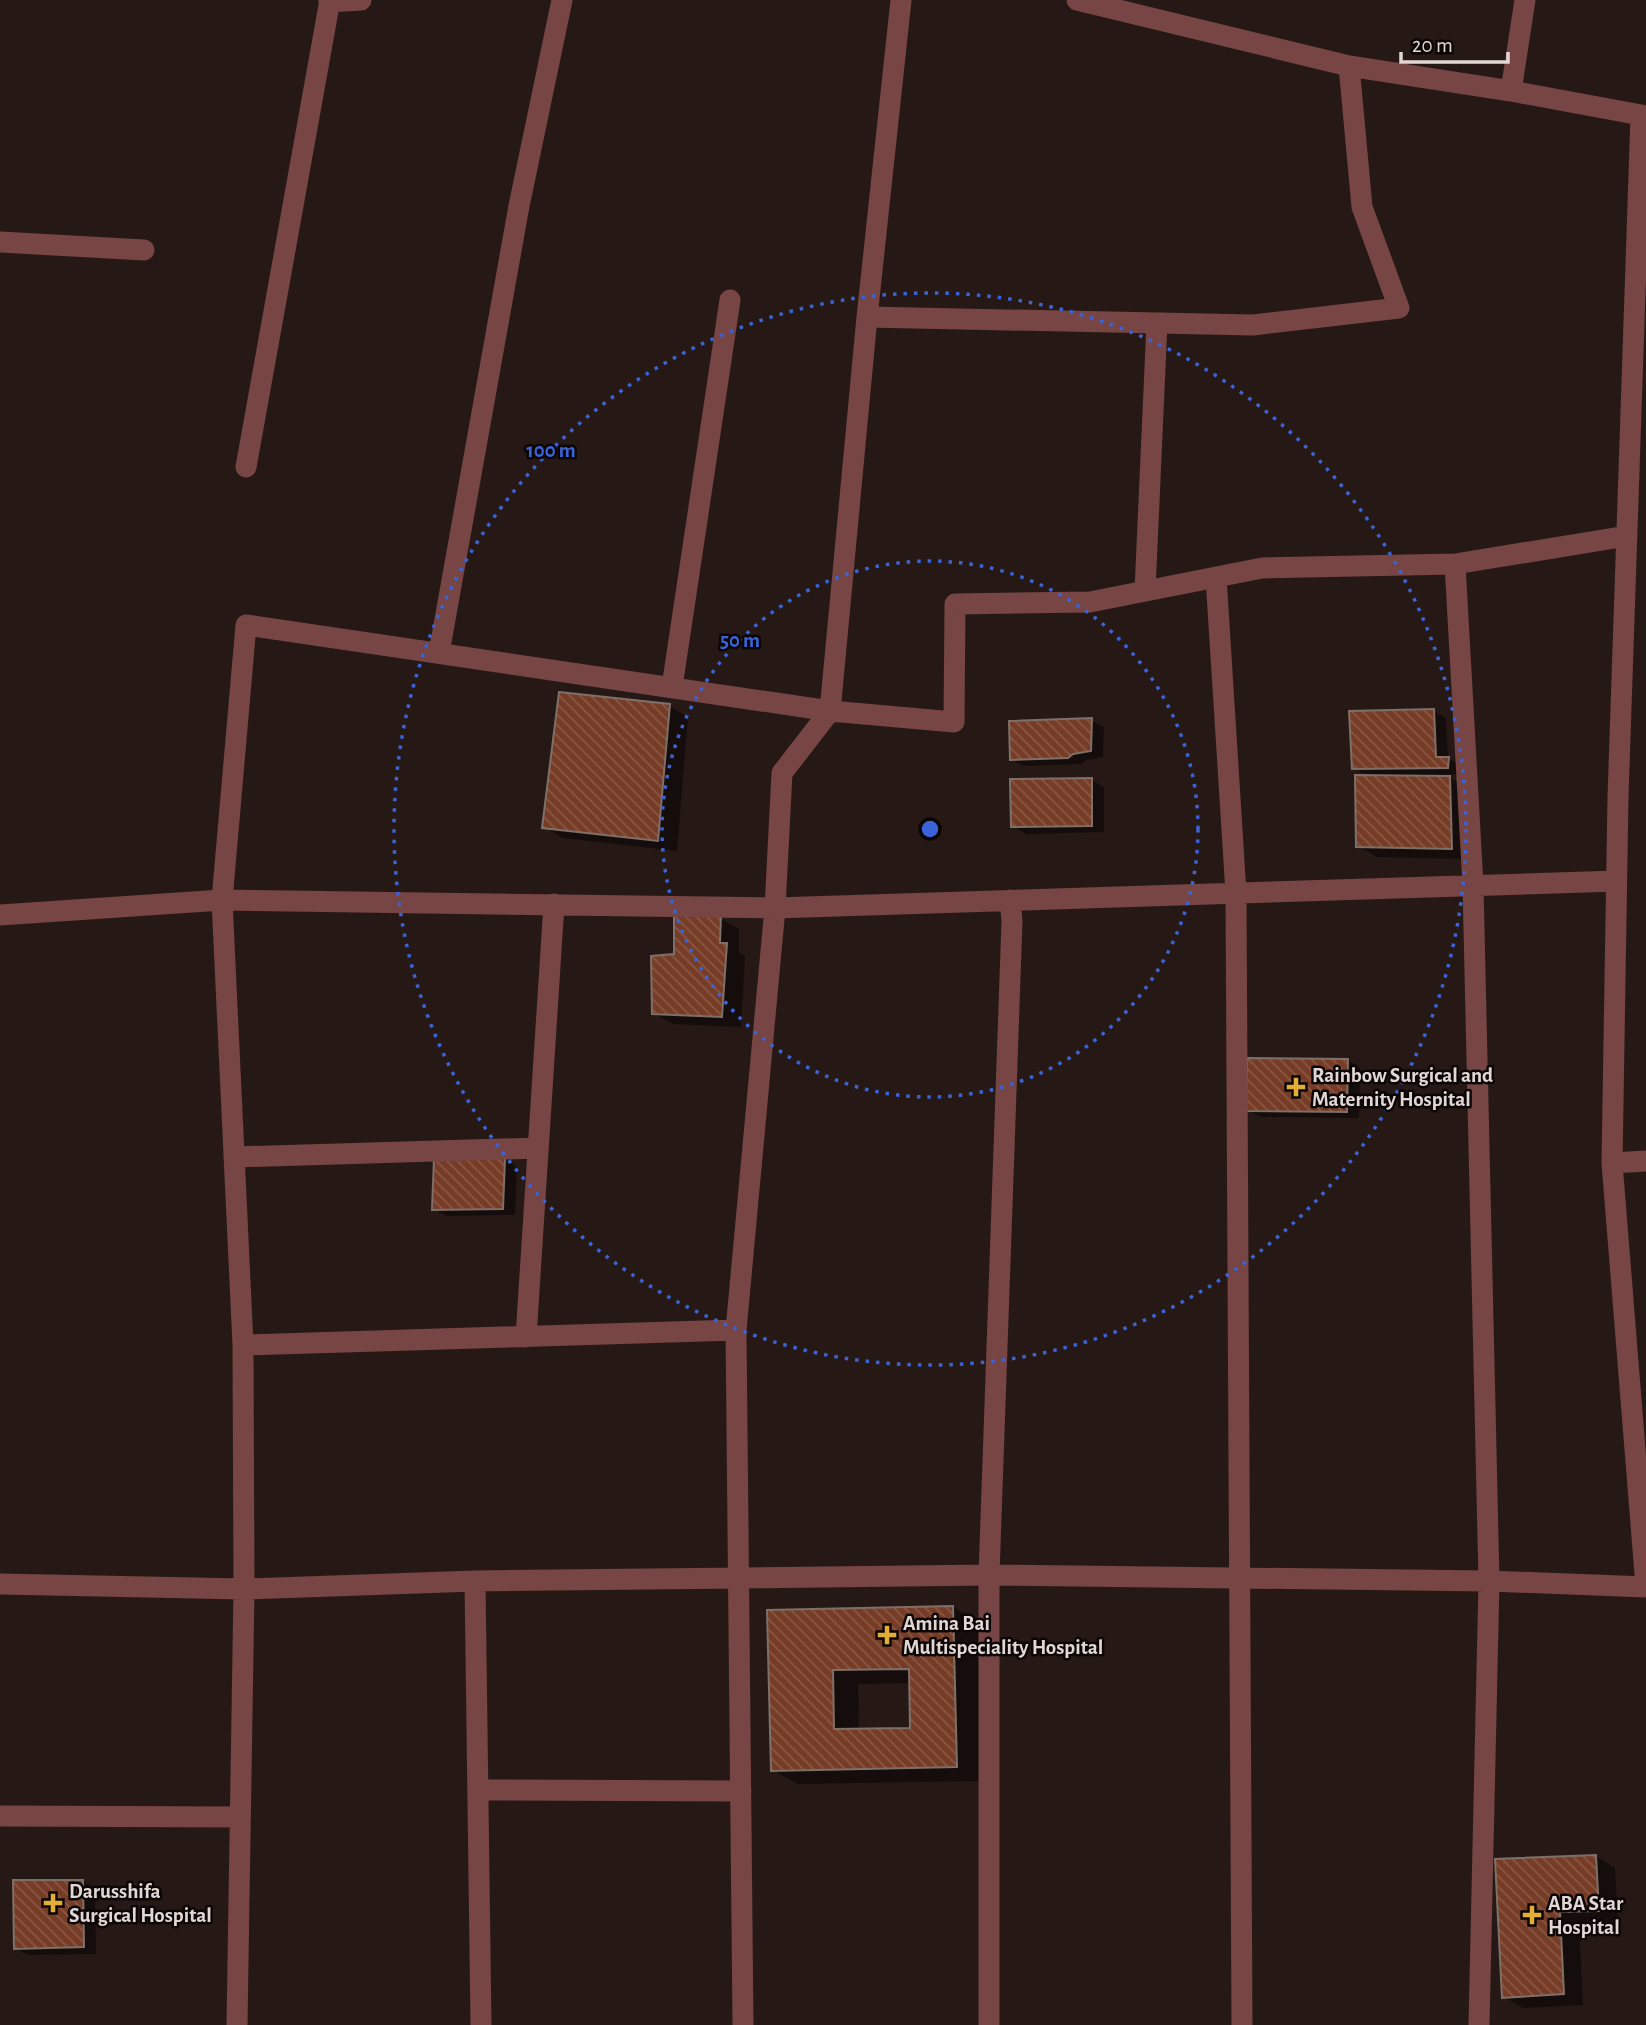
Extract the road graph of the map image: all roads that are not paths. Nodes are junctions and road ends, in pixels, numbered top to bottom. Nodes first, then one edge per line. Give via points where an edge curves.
1 (361, 0) edge
2 (562, 0) edge
3 (901, 0) edge
4 (1077, 0) edge
5 (1525, 0) edge
6 (329, 1) edge
7 (1349, 66) junction
8 (1511, 91) junction
9 (1644, 115) edge
10 (0, 242) edge
11 (144, 250) dead end
12 (730, 300) dead end
13 (867, 317) junction
14 (1157, 323) junction
15 (246, 467) dead end
16 (1627, 536) junction
17 (1455, 564) junction
18 (1216, 577) junction
19 (1145, 591) junction
20 (439, 653) junction
21 (672, 688) junction
22 (830, 711) junction
23 (1616, 881) junction
24 (1472, 885) junction
25 (1236, 893) junction
26 (222, 900) junction
27 (1010, 900) junction
28 (554, 904) junction
29 (775, 908) junction
30 (0, 915) edge
31 (538, 1149) junction
32 (234, 1157) junction
33 (1646, 1161) edge
34 (1612, 1163) junction
35 (736, 1330) junction
36 (526, 1336) junction
37 (243, 1345) junction
38 (1640, 1445) edge
39 (989, 1575) junction
40 (738, 1577) junction
41 (1240, 1578) junction
42 (475, 1581) junction
43 (1489, 1581) junction
44 (0, 1584) edge
45 (1646, 1586) edge
46 (244, 1589) junction
47 (478, 1790) junction
48 (741, 1791) junction
49 (0, 1816) edge
50 (240, 1816) junction
51 (237, 2025) edge
52 (481, 2025) edge
53 (743, 2025) edge
54 (989, 2025) edge
55 (1242, 2025) edge
56 (1479, 2025) edge

1 - 6 street
2 - 20 street via 519,206
3 - 13 street
4 - 7 street
5 - 8 street
6 - 15 street
7 - 8 street
7 - 14 street via 1362,206 1399,308 1253,325
8 - 9 street
9 - 16 street
10 - 11 street
12 - 21 street
13 - 14 street
13 - 22 street
14 - 19 street
16 - 17 street
16 - 23 street
17 - 18 street via 1262,568
17 - 24 street
18 - 19 street
18 - 25 street
19 - 22 street via 1090,602 955,604 954,722
20 - 21 street
20 - 26 street via 246,625
21 - 22 street
22 - 29 street via 782,773
23 - 24 street
23 - 34 street
24 - 25 street
24 - 43 street
25 - 27 street
25 - 41 street
26 - 28 street
26 - 30 street
26 - 32 street
27 - 29 street
27 - 39 street
28 - 29 street
28 - 31 street
29 - 35 street
31 - 32 street
31 - 36 street
32 - 37 street
33 - 34 street
34 - 38 street
35 - 36 street
35 - 40 street
36 - 37 street
37 - 46 street
38 - 45 street
39 - 40 street
39 - 41 street
39 - 54 street
40 - 42 street
40 - 48 street
41 - 43 street
41 - 55 street
42 - 46 street
42 - 47 street
43 - 45 street
43 - 56 street
44 - 46 street
46 - 50 street
47 - 48 street
47 - 52 street
48 - 53 street
49 - 50 street
50 - 51 street

